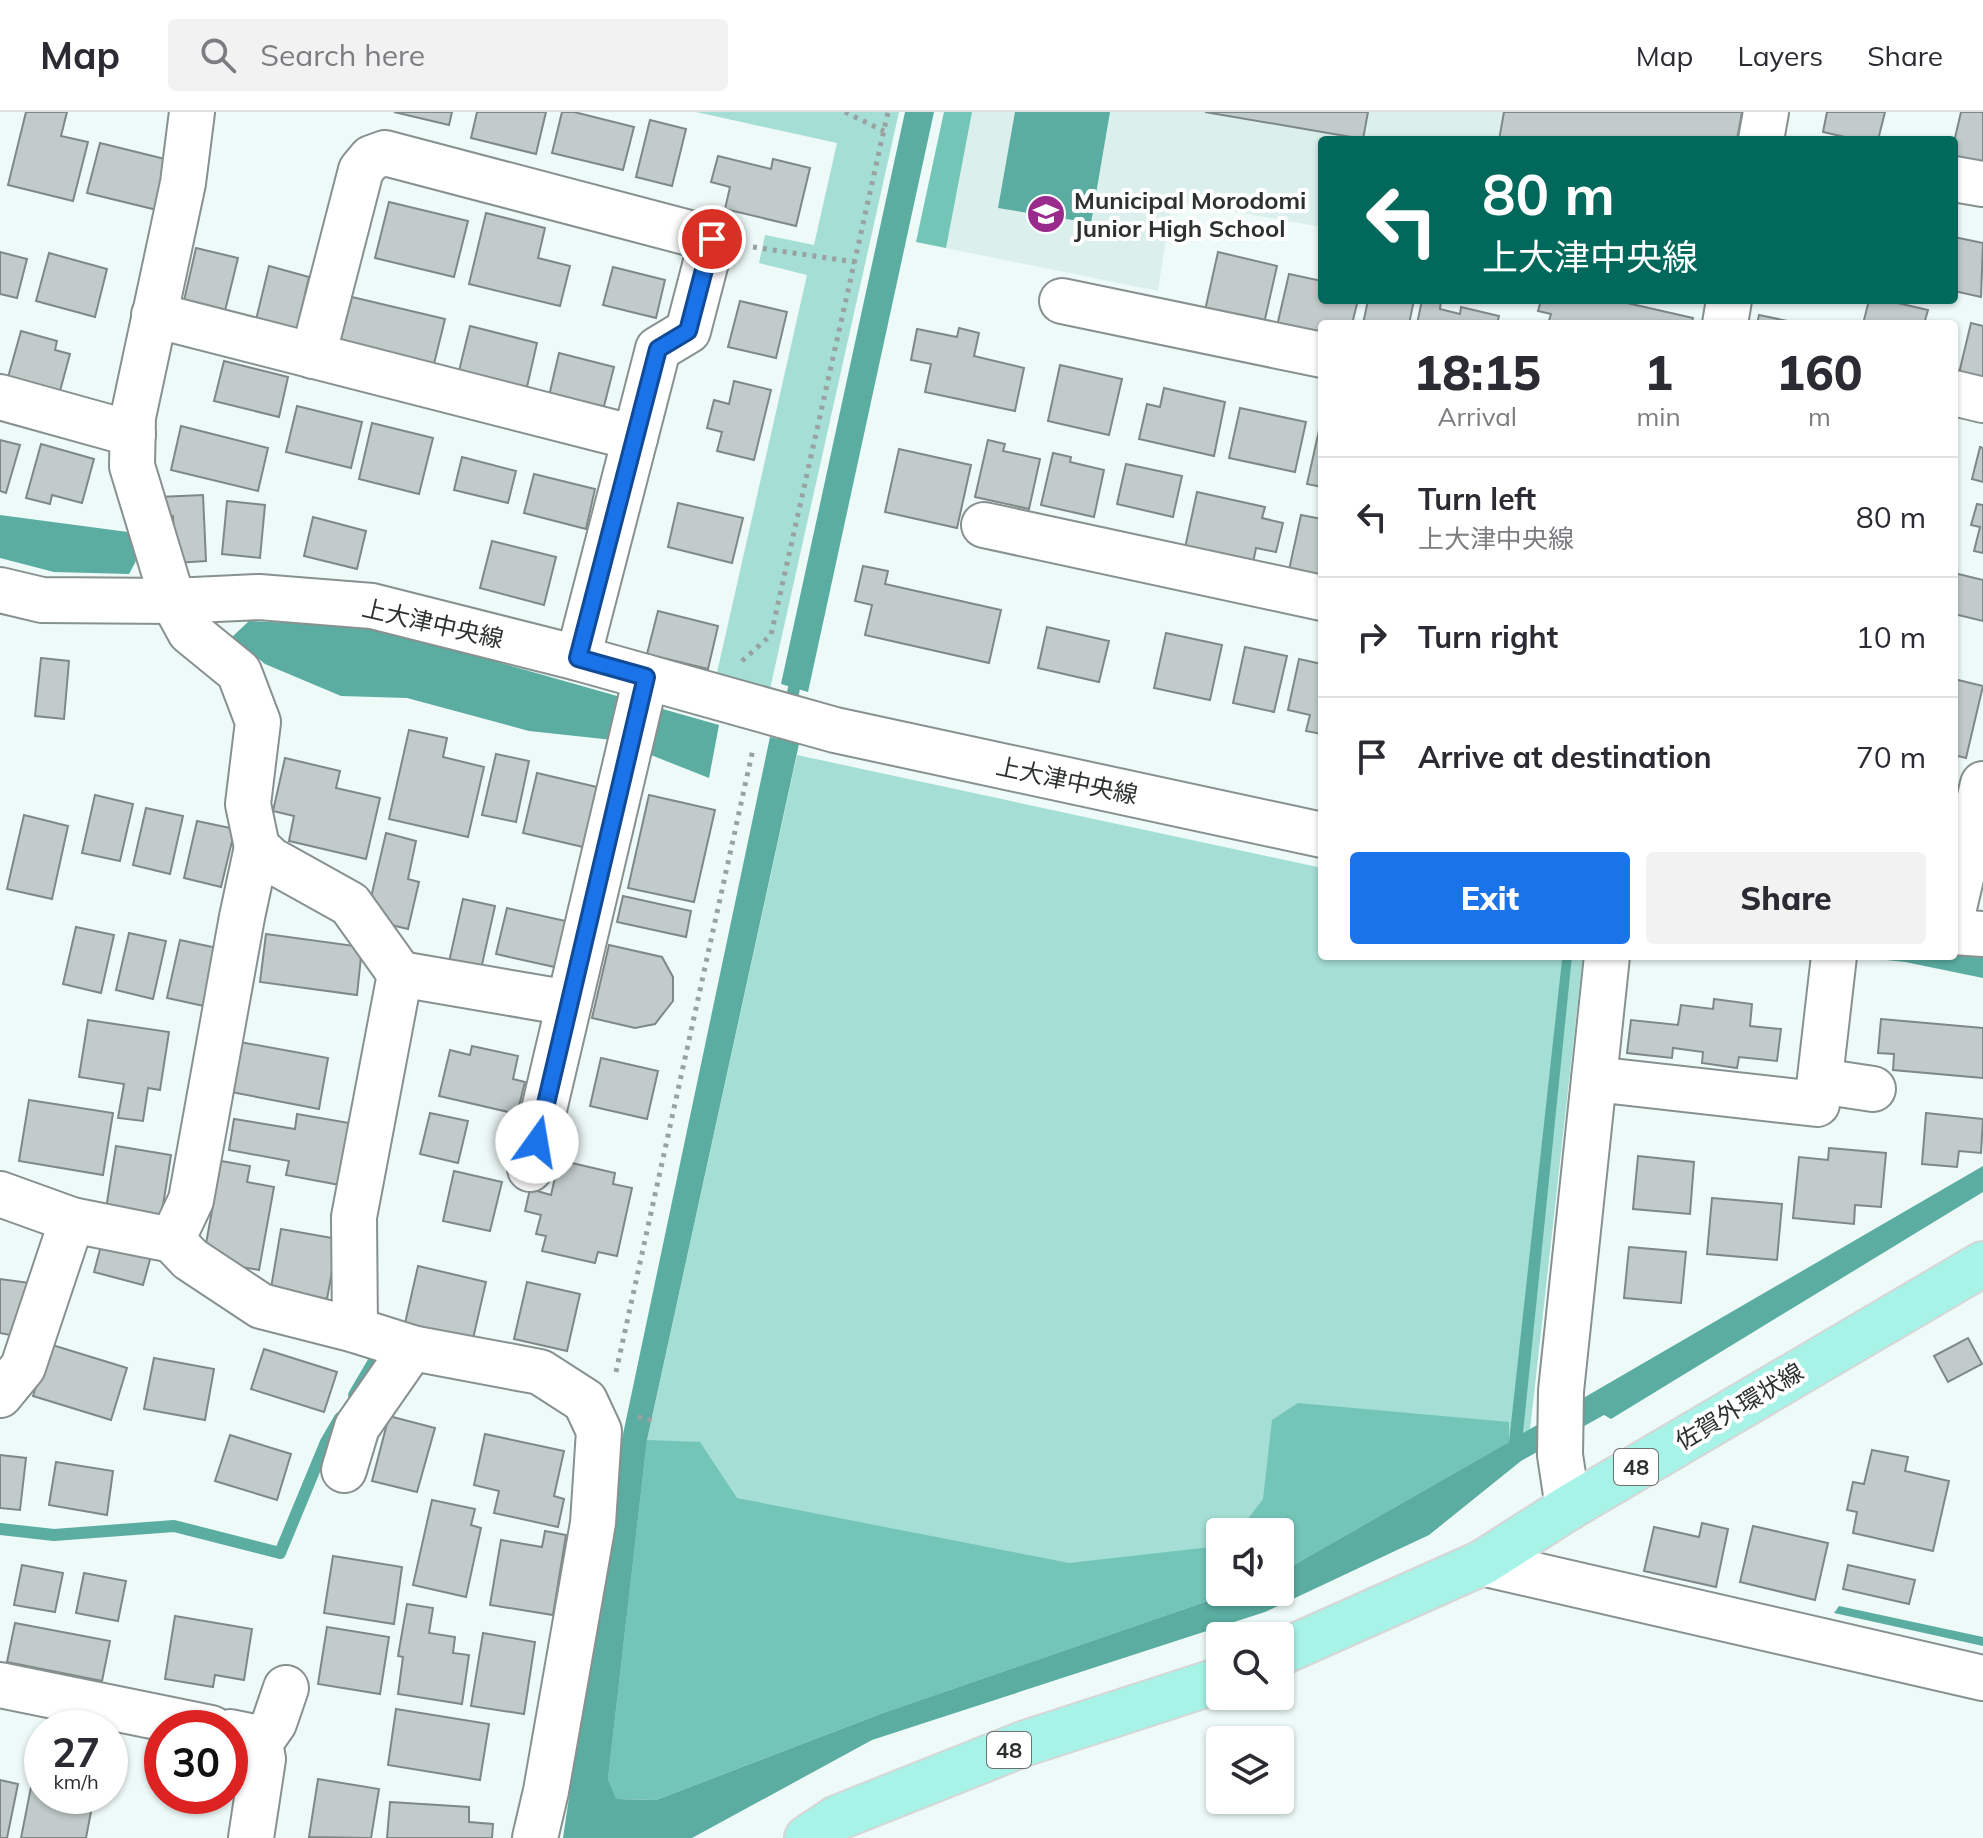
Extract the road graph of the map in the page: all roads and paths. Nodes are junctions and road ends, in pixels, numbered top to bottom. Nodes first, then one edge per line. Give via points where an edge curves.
1 (192, 112) edge
2 (845, 112) edge
3 (888, 112) edge
4 (1766, 112) edge
5 (884, 131) junction
6 (1762, 136) edge
7 (1958, 180) edge
8 (1983, 184) edge
9 (712, 239) junction
10 (855, 262) junction
11 (1062, 301) dead end
12 (154, 315) junction
13 (1318, 354) edge
14 (313, 356) junction
15 (1958, 394) edge
16 (0, 397) edge
17 (1983, 400) edge
18 (133, 434) junction
19 (635, 438) junction
20 (984, 525) dead end
21 (0, 590) edge
22 (1318, 597) edge
23 (42, 600) junction
24 (173, 601) junction
25 (0, 606) edge
26 (578, 658) junction
27 (646, 677) junction
28 (746, 705) junction
29 (1983, 784) edge
30 (1318, 834) edge
31 (257, 847) junction
32 (1958, 891) edge
33 (1958, 932) edge
34 (1983, 934) edge
35 (1607, 960) edge
36 (1833, 961) edge
37 (400, 974) junction
38 (569, 1003) junction
39 (1594, 1079) junction
40 (1820, 1081) junction
41 (1873, 1089) dead end
42 (530, 1169) dead end
43 (0, 1194) edge
44 (72, 1220) junction
45 (172, 1240) junction
46 (1983, 1264) edge
47 (355, 1330) junction
48 (412, 1348) junction
49 (0, 1395) edge
50 (592, 1416) junction
51 (344, 1470) dead end
52 (1568, 1508) junction
53 (1482, 1563) junction
54 (1294, 1647) edge
55 (1983, 1678) edge
56 (0, 1685) edge
57 (1206, 1685) edge
58 (286, 1688) dead end
59 (144, 1714) edge
60 (248, 1736) edge
61 (248, 1741) edge
62 (251, 1838) edge
63 (535, 1838) edge
64 (807, 1838) edge

1 - 12 street via 183,183
2 - 5 path
3 - 5 path
4 - 6 street
5 - 10 path
7 - 8 street
9 - 10 path
9 - 14 street via 385,153 371,158 361,170
9 - 19 street via 688,331 658,349
10 - 28 path via 771,635 737,666
11 - 13 street
12 - 14 street
12 - 18 street
14 - 19 street
15 - 17 street
16 - 18 street
18 - 24 street via 132,466
19 - 26 street
20 - 22 street
21 - 23 street, 上大津中央線
23 - 24 street, 上大津中央線
23 - 25 street
24 - 26 street, 上大津中央線 via 259,597 372,606
24 - 31 street via 190,632 239,672 258,722 248,804
26 - 27 street, 上大津中央線
27 - 28 street, 上大津中央線
27 - 38 street
28 - 30 street, 上大津中央線
28 - 50 path via 609,1402
29 - 32 street
31 - 37 street via 350,904
31 - 45 street via 191,1200
33 - 34 street
35 - 39 street
36 - 40 street
37 - 38 street
37 - 47 street via 354,1217
38 - 42 street
39 - 40 street via 1817,1104
39 - 52 street via 1561,1391 1560,1455
40 - 41 street
43 - 44 street
44 - 45 street
44 - 49 street via 23,1367
45 - 47 street via 190,1259 261,1306
46 - 52 main road, 佐賀外環状線 / 48
47 - 48 street
48 - 50 street via 540,1372 585,1401
48 - 51 street via 357,1427
50 - 63 street via 599,1431 593,1523
52 - 53 main road, 佐賀外環状線 / 48
53 - 54 main road, 佐賀外環状線 / 48
53 - 55 street
56 - 59 street
57 - 64 main road, 48 via 1023,1744 837,1818
58 - 60 street via 274,1723
61 - 62 street via 263,1759

